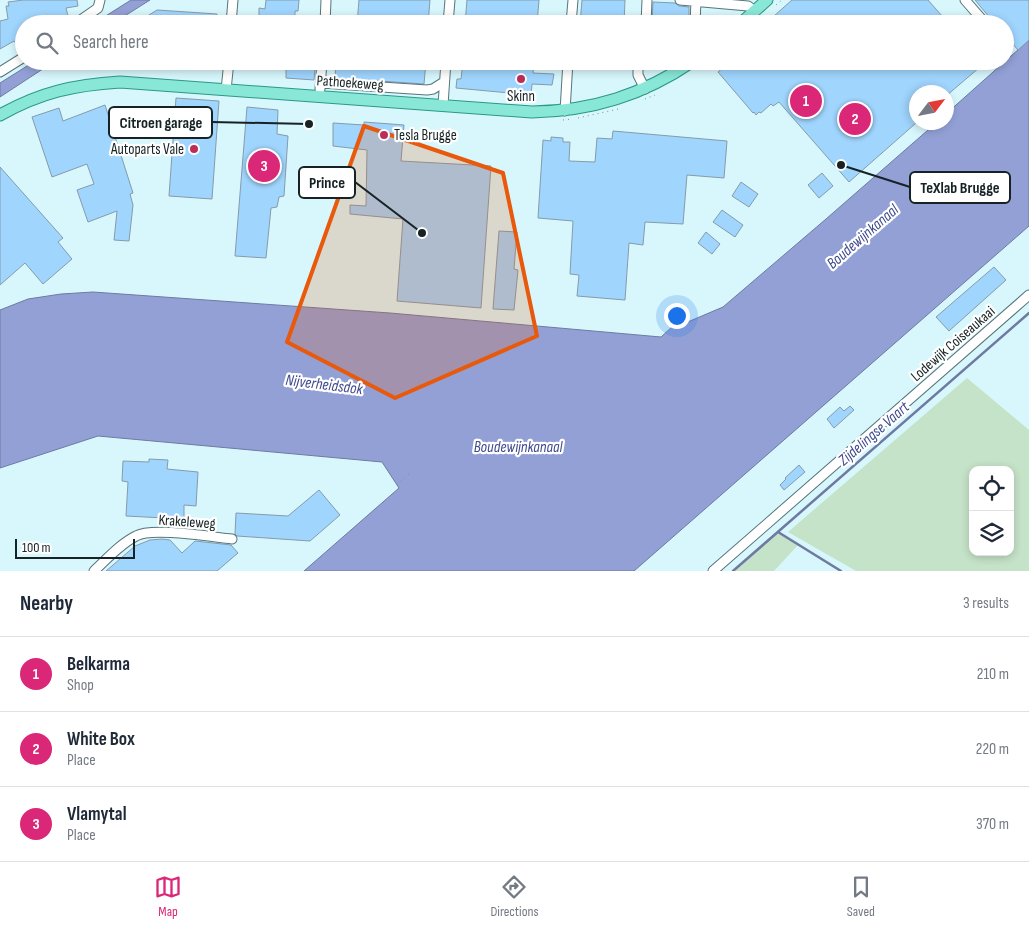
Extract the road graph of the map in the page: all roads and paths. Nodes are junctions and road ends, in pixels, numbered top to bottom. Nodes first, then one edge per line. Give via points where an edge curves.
1 (100, 0) edge
2 (233, 0) edge
3 (326, 0) edge
4 (450, 0) edge
5 (572, 0) edge
6 (647, 0) edge
7 (680, 0) edge
8 (767, 0) edge
9 (964, 0) edge
10 (696, 1) edge
11 (755, 10) junction
12 (88, 15) edge
13 (232, 15) edge
14 (325, 15) edge
15 (449, 15) edge
16 (571, 15) edge
17 (646, 15) edge
18 (695, 15) edge
19 (750, 15) edge
20 (978, 15) edge
21 (15, 63) edge
22 (227, 70) edge
23 (322, 70) edge
24 (445, 70) edge
25 (567, 70) edge
26 (638, 70) edge
27 (680, 70) edge
28 (0, 72) edge
29 (444, 82) junction
30 (321, 83) junction
31 (645, 89) junction
32 (226, 90) junction
33 (320, 96) junction
34 (442, 105) junction
35 (565, 110) junction
36 (0, 115) edge
37 (1029, 295) edge
38 (411, 472) dead end
39 (397, 485) dead end
40 (232, 539) dead end
41 (94, 571) edge
42 (713, 571) edge

1 - 12 street via 98,8
2 - 13 street
3 - 14 street
4 - 15 street
5 - 16 street
6 - 17 street
7 - 10 street
8 - 11 main road
9 - 20 street
10 - 11 street via 748,6
10 - 18 street
11 - 19 main road
21 - 28 street
22 - 32 street
23 - 30 street
24 - 29 street
25 - 35 street
26 - 31 street
27 - 31 main road, Pathoekeweg
29 - 30 street via 427,90
29 - 34 street
30 - 33 street
31 - 35 main road, Pathoekeweg via 590,107
32 - 33 main road, Pathoekeweg
32 - 36 main road, Pathoekeweg via 120,82 88,84 37,97
33 - 34 main road, Pathoekeweg
34 - 35 main road, Pathoekeweg via 532,112
37 - 42 street, Lodewijk Coiseaukaai
38 - 39 path
40 - 41 street, Krakeleweg via 151,532 137,535

